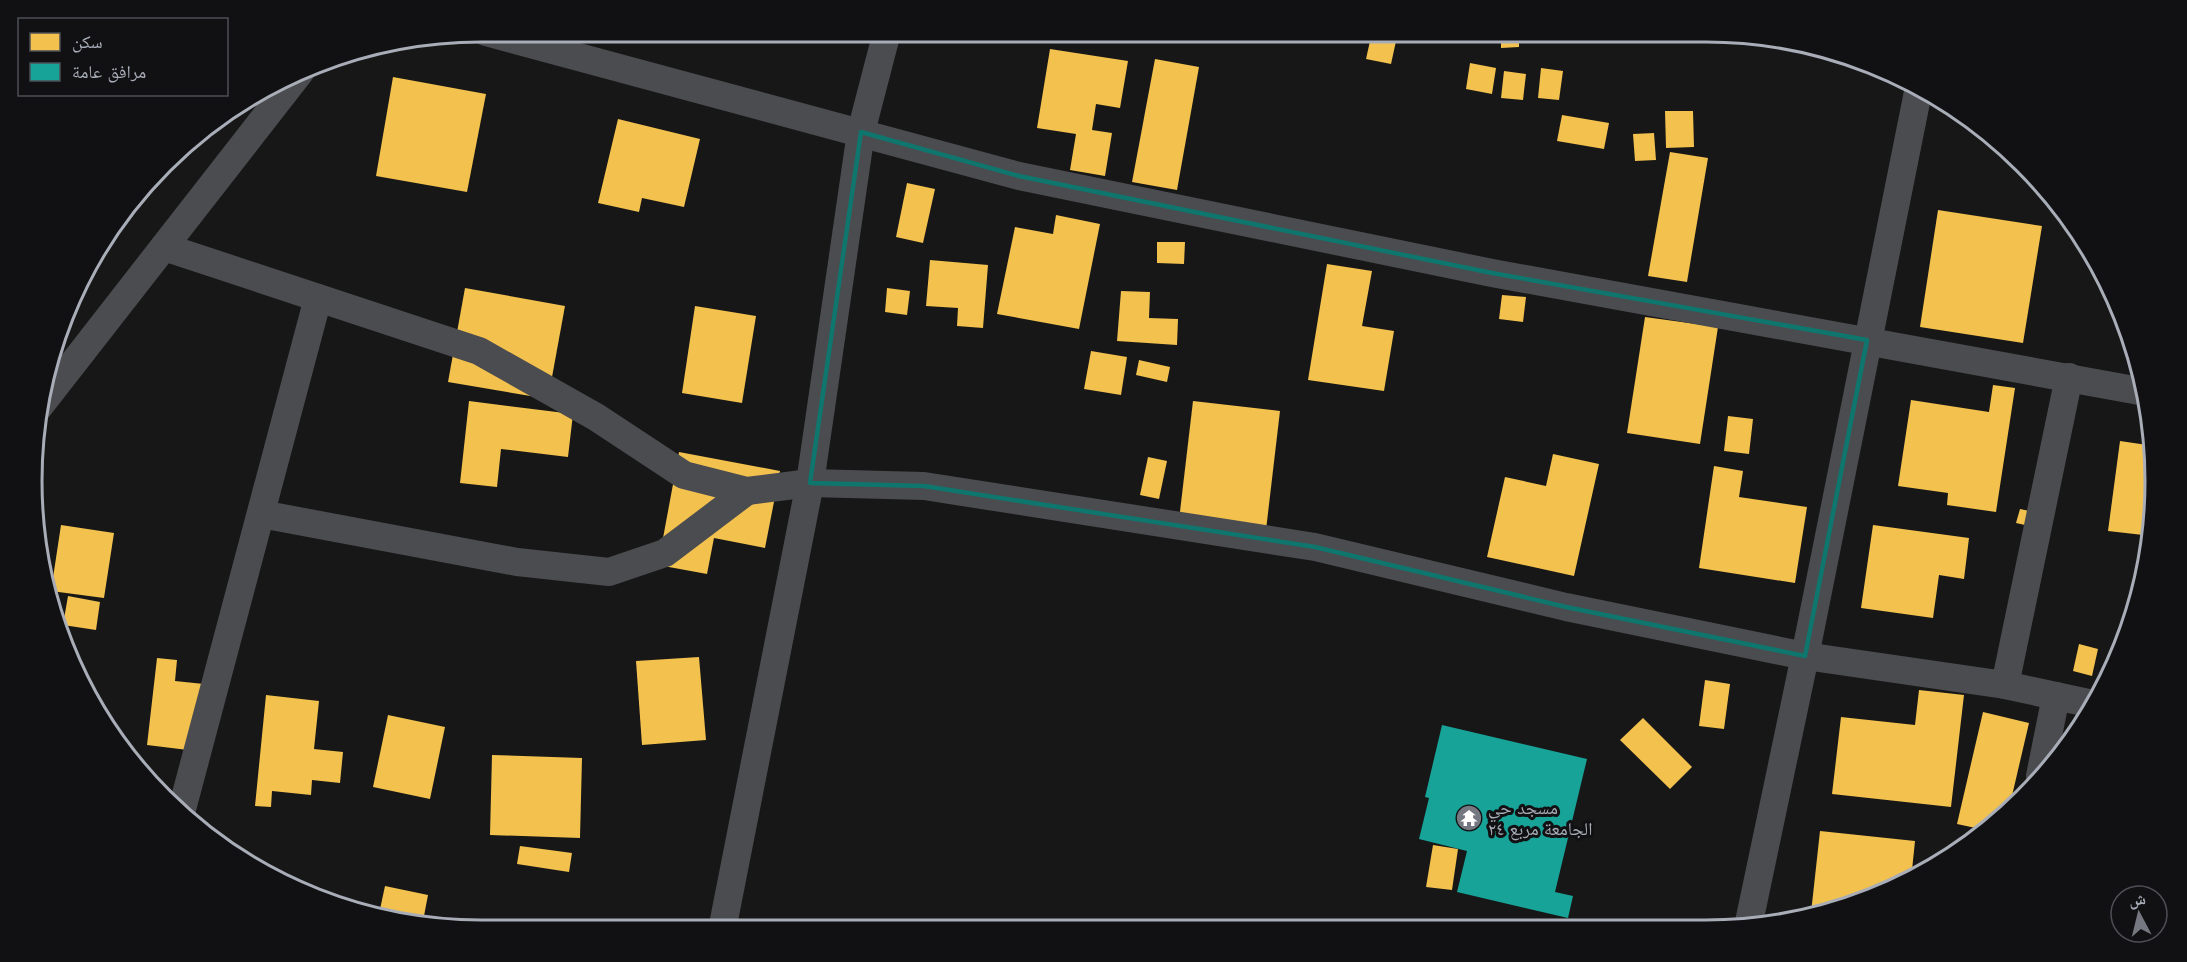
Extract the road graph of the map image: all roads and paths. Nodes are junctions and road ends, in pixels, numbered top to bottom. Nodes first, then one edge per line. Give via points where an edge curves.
1 (524, 42) edge
2 (885, 42) edge
3 (289, 86) edge
4 (1917, 96) edge
5 (861, 132) junction
6 (164, 247) junction
7 (318, 298) junction
8 (1867, 340) junction
9 (2069, 377) junction
10 (2136, 390) edge
11 (51, 392) edge
12 (810, 483) junction
13 (747, 490) junction
14 (261, 514) junction
15 (1805, 656) junction
16 (2005, 685) junction
17 (2056, 696) junction
18 (2085, 702) edge
19 (2043, 762) edge
20 (184, 804) edge
21 (1750, 917) edge
22 (725, 920) edge

1 - 5 street
2 - 5 street
3 - 6 street
4 - 8 street
5 - 8 street via 1019,176 1134,200 1492,273
5 - 12 street
6 - 7 street
6 - 11 street
7 - 13 street via 479,351 596,417 684,475
7 - 14 street
8 - 9 street
8 - 15 street
9 - 10 street
9 - 16 street
12 - 13 street
12 - 15 street via 924,486 1315,547 1566,607
12 - 22 street
13 - 14 street via 665,553 609,572 517,562
14 - 20 street
15 - 16 street
15 - 21 street
16 - 17 street
17 - 18 street
17 - 19 street

